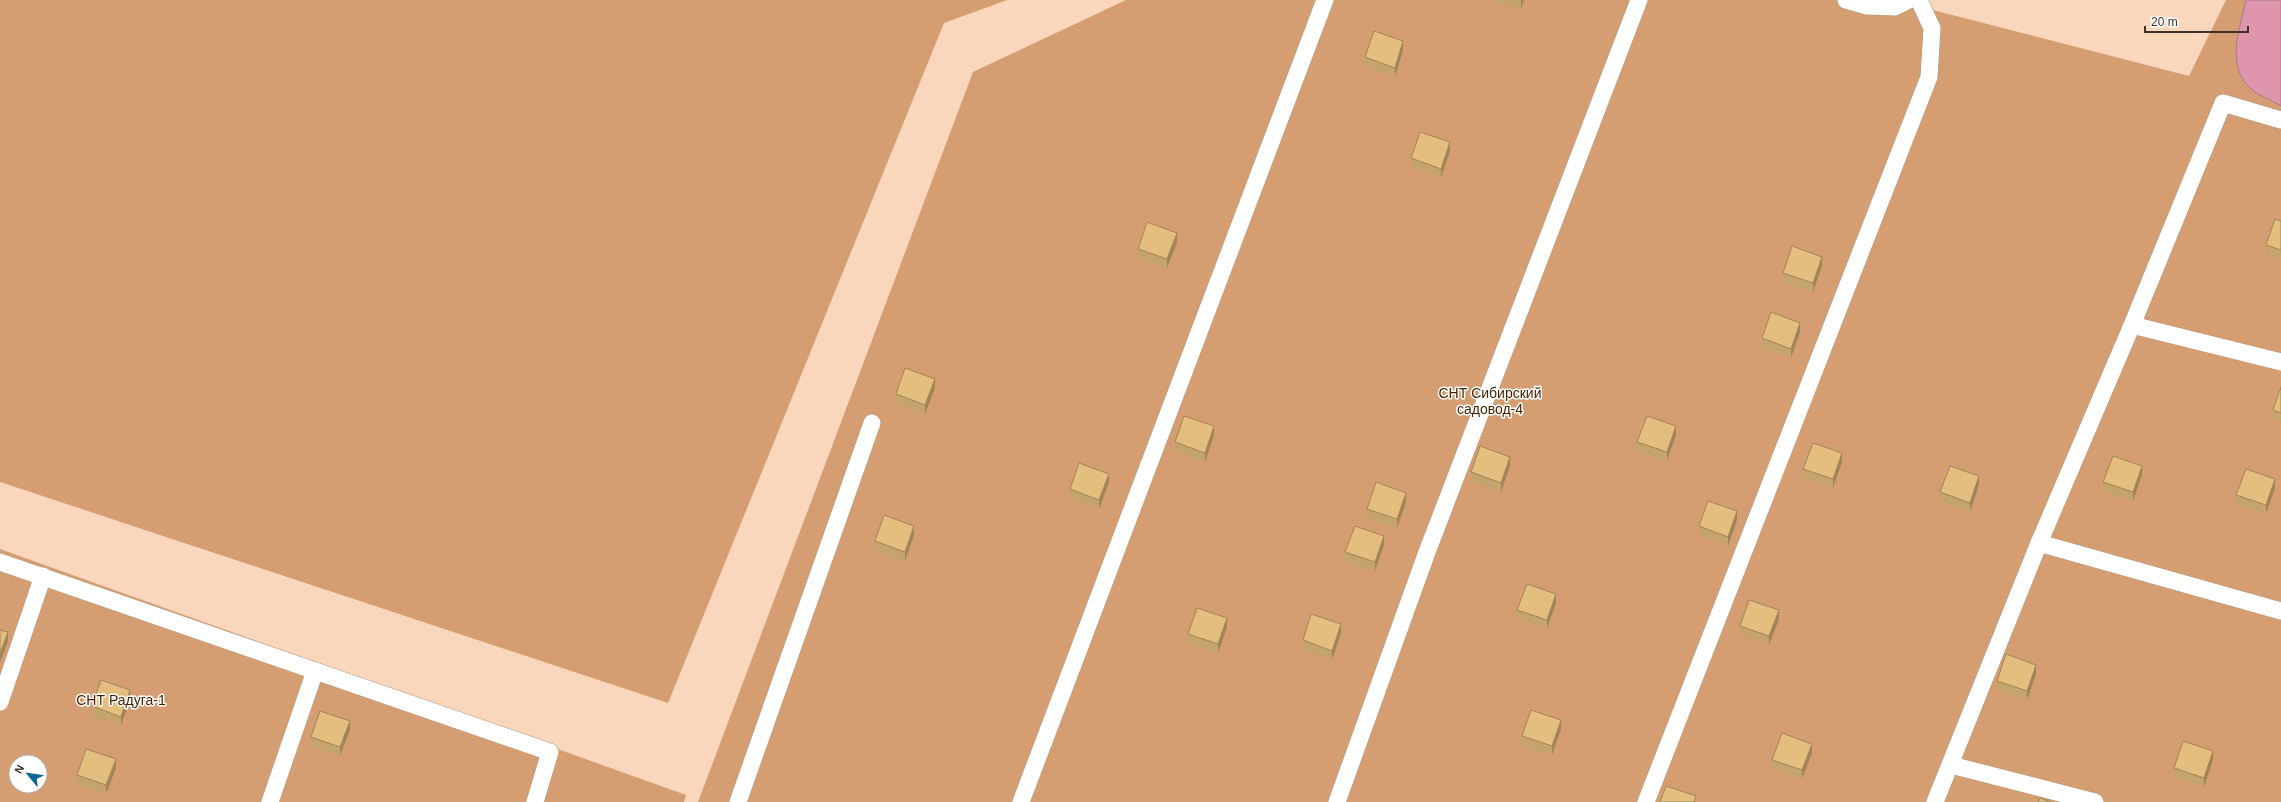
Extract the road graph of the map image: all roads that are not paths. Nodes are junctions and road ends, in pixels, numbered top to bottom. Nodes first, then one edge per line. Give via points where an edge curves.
1 (1325, 0) edge
2 (1639, 0) edge
3 (1846, 0) edge
4 (1910, 0) edge
5 (1919, 0) edge
6 (2281, 120) edge
7 (2132, 326) junction
8 (2281, 362) edge
9 (872, 422) dead end
10 (2039, 543) junction
11 (0, 562) edge
12 (43, 576) junction
13 (2281, 611) edge
14 (315, 671) junction
15 (0, 702) edge
16 (1951, 765) junction
17 (270, 802) edge
18 (535, 802) edge
19 (738, 802) edge
20 (1021, 802) edge
21 (1336, 802) edge
22 (1646, 802) edge
23 (1935, 802) edge
24 (2095, 802) edge

1 - 20 lane
2 - 21 lane via 1427,552
3 - 4 lane via 1867,6 1895,7
5 - 22 lane via 1932,28 1929,77
6 - 7 lane via 2223,103
7 - 8 lane
7 - 10 lane
9 - 19 lane
10 - 13 lane
10 - 16 lane
11 - 12 lane
12 - 14 lane
12 - 15 lane
14 - 17 lane
14 - 18 lane via 550,752
16 - 23 lane
16 - 24 lane

